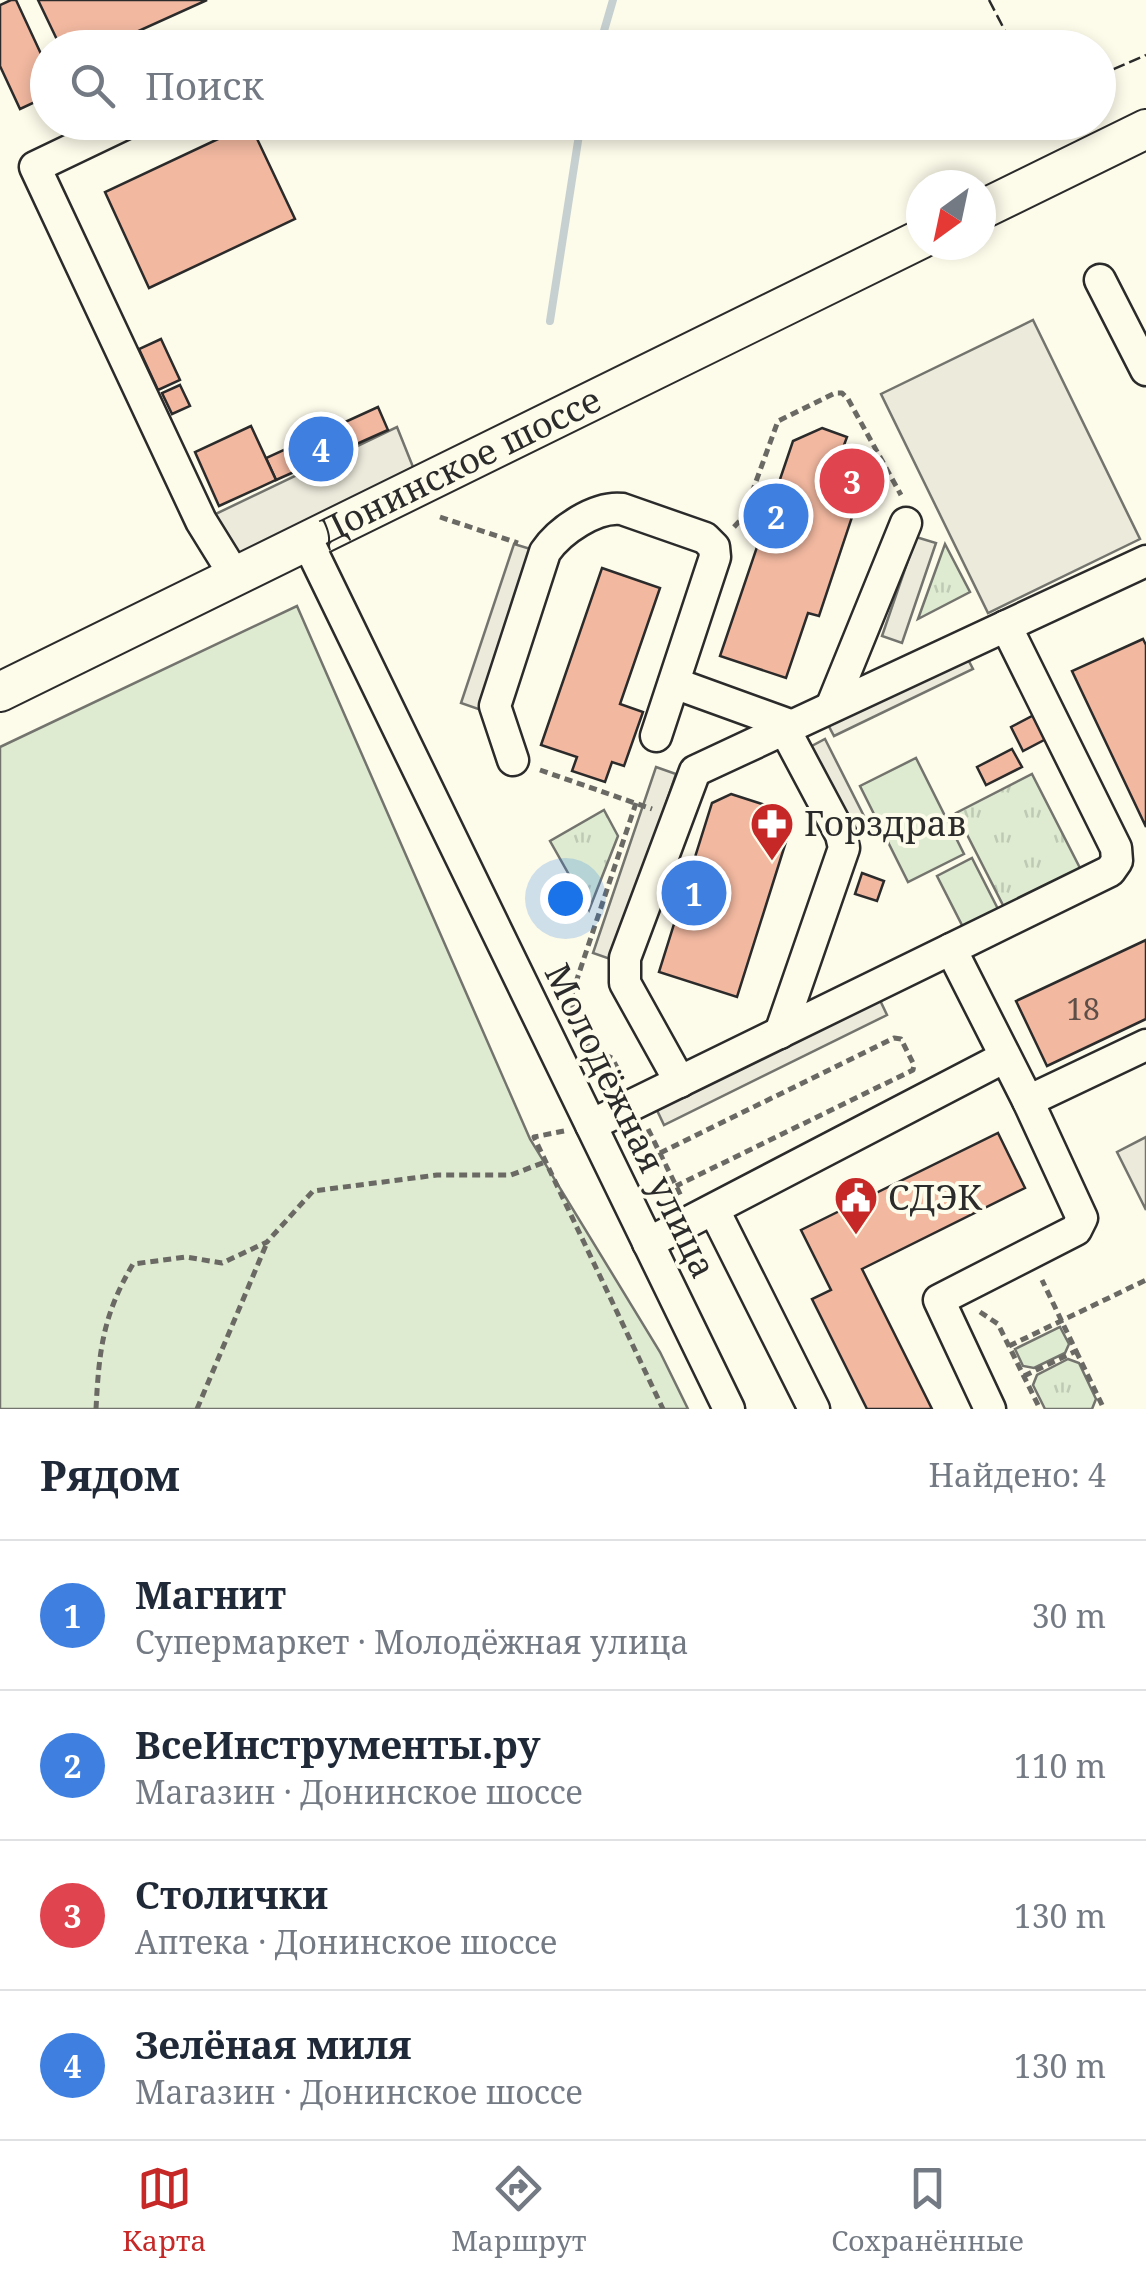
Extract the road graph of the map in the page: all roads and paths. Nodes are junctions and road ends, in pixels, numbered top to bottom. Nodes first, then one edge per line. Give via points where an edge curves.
1 (1146, 129) edge
2 (91, 140) edge
3 (996, 203) edge
4 (906, 246) edge
5 (1100, 280) dead end
6 (1146, 370) edge
7 (440, 517) dead end
8 (906, 523) joint
9 (307, 541) junction
10 (714, 547) junction
11 (545, 552) junction
12 (1146, 561) edge
13 (235, 576) junction
14 (1006, 626) junction
15 (674, 683) junction
16 (0, 692) edge
17 (832, 706) junction
18 (787, 726) junction
19 (656, 736) dead end
20 (514, 760) joint
21 (676, 816) junction
22 (950, 949) junction
23 (780, 1032) junction
24 (1146, 1045) edge
25 (1005, 1056) junction
26 (680, 1082) junction
27 (1028, 1101) junction
28 (591, 1125) junction
29 (660, 1154) dead end
30 (545, 1162) junction
31 (676, 1186) dead end
32 (714, 1210) junction
33 (267, 1242) junction
34 (648, 1243) junction
35 (1030, 1253) junction
36 (1146, 1280) edge
37 (950, 1293) junction
38 (1062, 1321) junction
39 (1009, 1346) junction
40 (1076, 1351) junction
41 (1024, 1376) junction
42 (96, 1409) edge
43 (197, 1409) edge
44 (663, 1409) edge
45 (729, 1409) edge
46 (814, 1409) edge
47 (990, 1409) edge
48 (1040, 1409) edge
49 (1104, 1409) edge

1 - 3 main road
2 - 13 street via 35,167 201,522
4 - 9 main road, Донинское шоссе
5 - 6 street
7 - 11 path
8 - 10 path via 906,503 848,399 835,393 778,421 742,518
8 - 17 street
9 - 13 main road, Донинское шоссе
9 - 28 street, Молодёжная улица
10 - 11 street via 705,538 610,508 559,536
10 - 15 street via 716,558
11 - 20 street via 495,706
12 - 14 street
13 - 16 main road, Донинское шоссе
14 - 17 street
14 - 22 street via 1116,848 1116,861 1110,871
15 - 18 street
15 - 19 street
17 - 18 street
18 - 21 street via 695,771
18 - 23 street via 844,848
20 - 21 path
21 - 26 street via 622,971
22 - 23 street
22 - 25 street
23 - 26 street
24 - 27 street
25 - 27 street
25 - 32 street
26 - 28 street
27 - 35 street via 1082,1218 1076,1230
28 - 30 path via 534,1137
28 - 34 street, Молодёжная улица
29 - 31 path via 901,1039 912,1070
30 - 33 path via 511,1175 313,1191
30 - 44 path
32 - 34 street
32 - 46 street
33 - 42 path via 222,1263 186,1257 134,1264 113,1298 98,1352
33 - 43 path
34 - 45 street, Молодёжная улица
35 - 37 street
35 - 38 path
36 - 38 path
37 - 39 path via 998,1324
37 - 47 street via 939,1304
38 - 39 path
38 - 40 path
39 - 41 path
40 - 41 path
40 - 49 path
41 - 48 path

